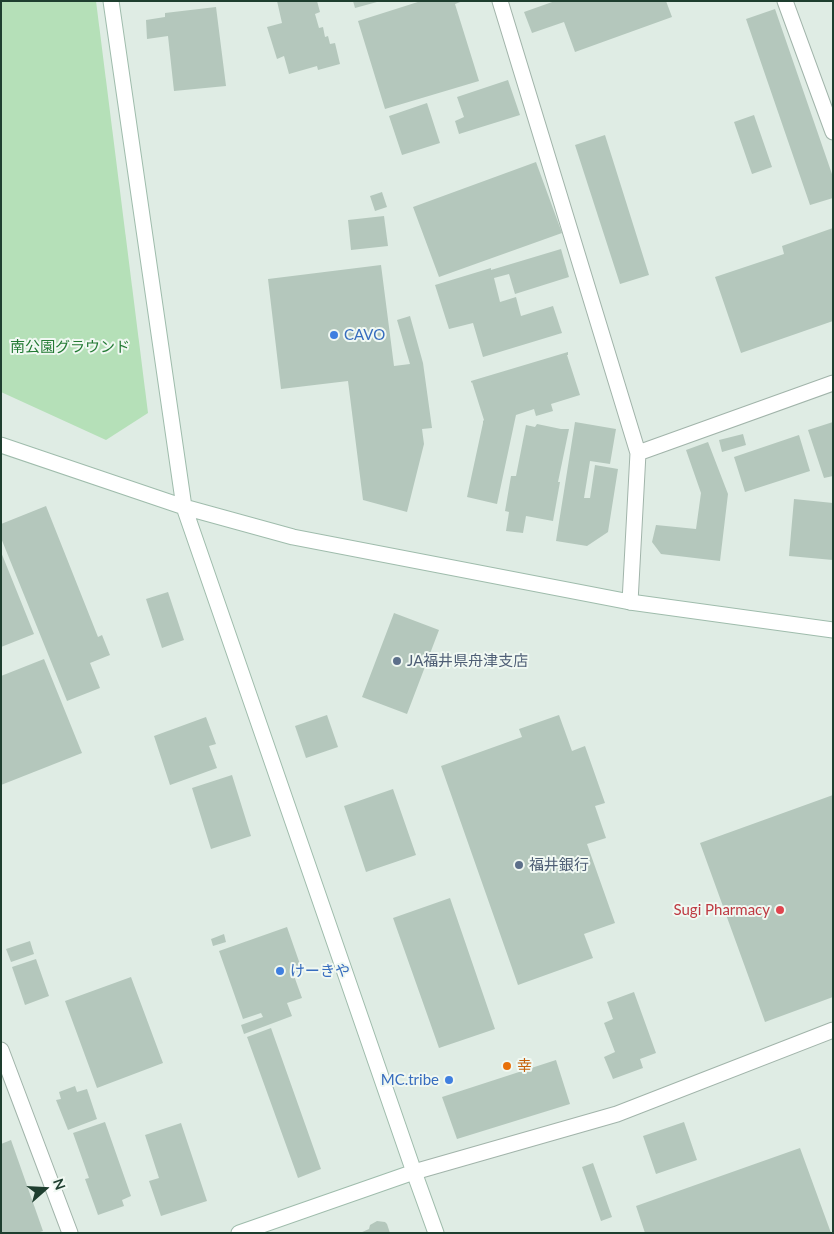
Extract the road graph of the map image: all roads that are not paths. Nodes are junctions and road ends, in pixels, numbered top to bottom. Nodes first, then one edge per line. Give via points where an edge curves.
1 (111, 1) edge
2 (500, 1) edge
3 (785, 1) edge
4 (833, 132) edge
5 (833, 383) edge
6 (1, 445) edge
7 (638, 452) junction
8 (184, 507) junction
9 (630, 602) junction
10 (833, 630) edge
11 (833, 1030) edge
12 (1, 1050) edge
13 (414, 1172) junction
14 (70, 1233) edge
15 (239, 1233) edge
16 (436, 1233) edge

1 - 8 street
2 - 7 street
3 - 4 street
5 - 7 street
6 - 8 street
7 - 9 street
8 - 9 street via 292,537
8 - 13 street
9 - 10 street
11 - 13 street via 616,1114
12 - 14 street
13 - 15 street
13 - 16 street

